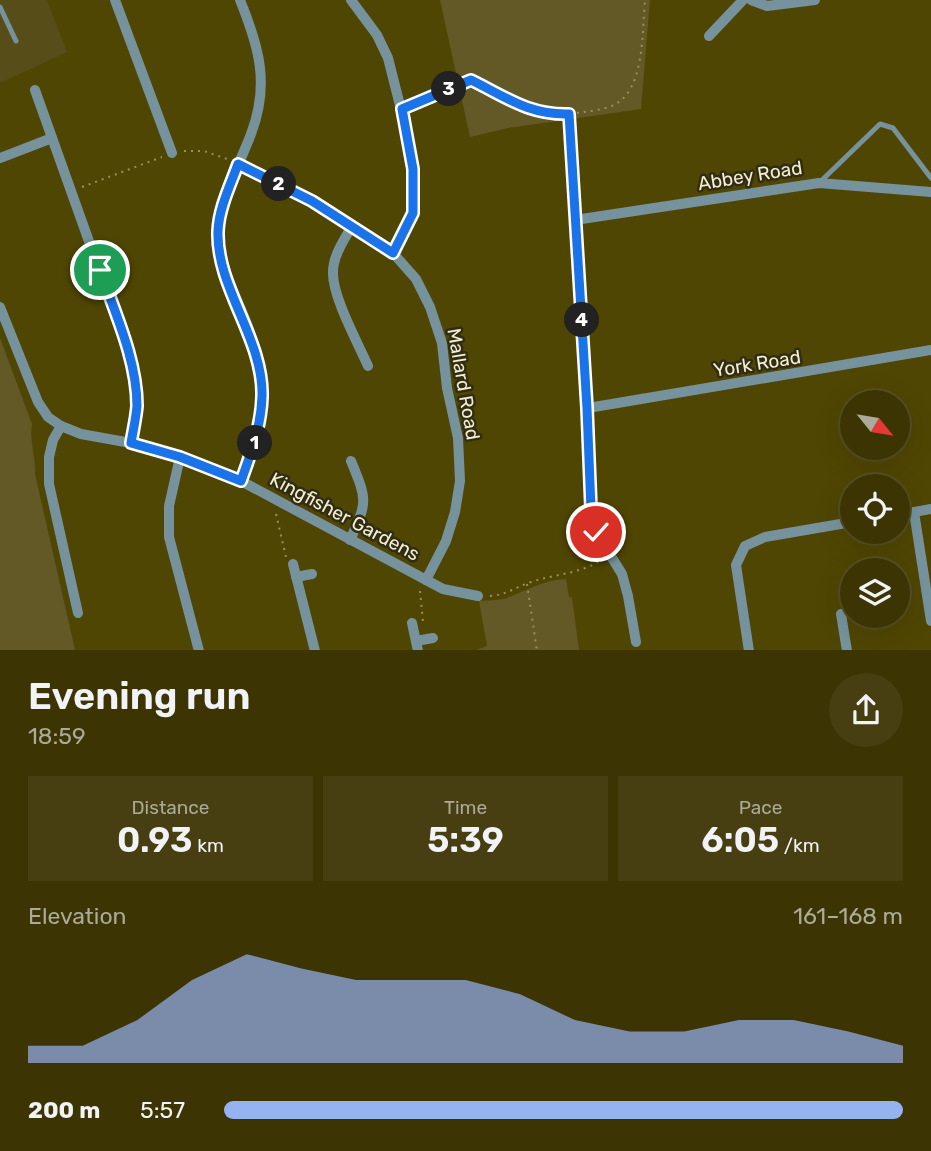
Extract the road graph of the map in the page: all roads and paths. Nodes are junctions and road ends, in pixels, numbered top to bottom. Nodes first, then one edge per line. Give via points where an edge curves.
1 (115, 0) edge
2 (240, 0) edge
3 (351, 0) edge
4 (645, 0) edge
5 (743, 0) edge
6 (751, 0) edge
7 (815, 0) edge
8 (0, 7) edge
9 (709, 36) dead end
10 (16, 41) dead end
11 (35, 90) dead end
12 (402, 109) junction
13 (569, 117) junction
14 (51, 138) junction
15 (167, 141) junction
16 (154, 146) dead end
17 (172, 153) junction
18 (0, 158) edge
19 (238, 164) junction
20 (931, 178) edge
21 (819, 183) junction
22 (72, 192) junction
23 (931, 192) edge
24 (575, 220) junction
25 (352, 226) junction
26 (393, 253) junction
27 (0, 307) edge
28 (931, 351) edge
29 (368, 366) dead end
30 (587, 408) junction
31 (61, 426) junction
32 (131, 443) junction
33 (180, 457) junction
34 (351, 461) dead end
35 (241, 481) junction
36 (279, 500) junction
37 (931, 509) edge
38 (914, 512) junction
39 (910, 513) edge
40 (840, 524) edge
41 (350, 540) junction
42 (609, 555) junction
43 (293, 564) joint
44 (312, 575) dead end
45 (296, 577) junction
46 (421, 577) junction
47 (463, 581) dead end
48 (527, 583) junction
49 (460, 594) junction
50 (478, 596) joint
51 (78, 613) dead end
52 (931, 621) edge
53 (411, 623) joint
54 (844, 628) edge
55 (433, 638) dead end
56 (636, 642) dead end
57 (417, 646) edge
58 (199, 650) edge
59 (315, 650) edge
60 (537, 650) edge
61 (750, 650) edge
62 (848, 650) edge

1 - 15 street
2 - 19 street via 256,38 262,70 260,102
3 - 12 street via 377,34
4 - 13 path via 638,69 626,98
5 - 9 street
6 - 7 street via 767,6
8 - 10 lane
11 - 14 street
12 - 13 path via 471,80 524,107
12 - 26 street via 412,159 413,213
13 - 24 street
14 - 18 street
14 - 22 street
15 - 16 street
15 - 17 street
17 - 19 path via 204,151
17 - 22 path
19 - 25 street, Mallard Road
19 - 35 street via 223,202 218,232 224,269 256,350 262,396 258,434
20 - 21 lane via 893,128 880,124
21 - 23 street, Abbey Road
21 - 24 street, Abbey Road
22 - 32 street via 135,380 137,407
24 - 30 street
25 - 26 street, Mallard Road
25 - 29 street via 335,257 332,273
26 - 46 street, Mallard Road via 416,279 430,307 442,343 458,438 460,481 455,512 446,541
27 - 31 street, Kingfisher Gardens via 38,402
28 - 30 street, York Road
30 - 42 street via 591,509 596,532
31 - 32 street, Kingfisher Gardens
31 - 51 street via 49,457 50,484
32 - 33 street, Kingfisher Gardens
33 - 35 street, Kingfisher Gardens
33 - 58 street via 169,506 169,537
34 - 41 street via 361,470 364,494 362,513
35 - 36 street, Kingfisher Gardens
36 - 41 street, Kingfisher Gardens
36 - 43 path via 276,514 288,565
37 - 38 street
38 - 39 street
38 - 52 street
40 - 61 street via 765,537 745,547 736,565
41 - 46 street, Kingfisher Gardens
42 - 48 path via 585,570
42 - 56 street via 622,574
43 - 45 street
44 - 45 street
45 - 59 street
46 - 49 street, Kingfisher Gardens
46 - 53 path via 425,622
47 - 49 street
48 - 50 path via 503,595
48 - 60 path
49 - 50 street, Kingfisher Gardens
53 - 57 street
54 - 62 street
55 - 57 street

